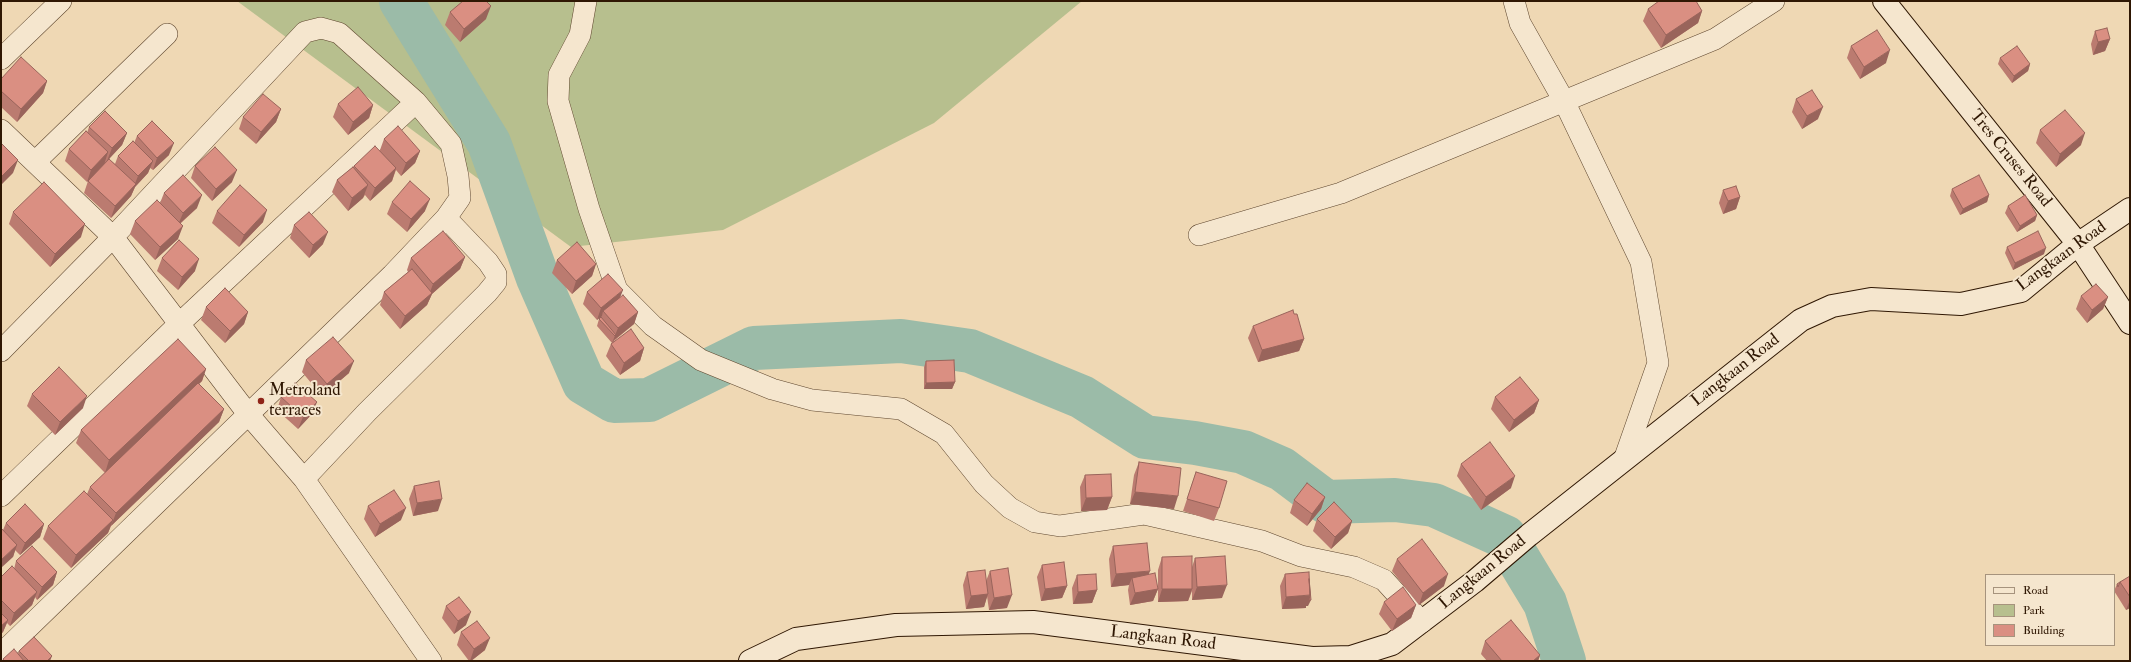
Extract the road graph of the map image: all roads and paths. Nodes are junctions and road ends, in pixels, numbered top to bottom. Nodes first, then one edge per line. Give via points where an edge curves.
1 (61, 1) edge
2 (586, 1) edge
3 (1514, 1) edge
4 (1774, 1) edge
5 (1884, 1) edge
6 (167, 34) dead end
7 (1, 59) edge
8 (1564, 101) junction
9 (416, 102) junction
10 (1, 130) edge
11 (35, 162) junction
12 (2130, 209) edge
13 (446, 218) junction
14 (1200, 235) dead end
15 (113, 237) junction
16 (2078, 244) junction
17 (180, 323) junction
18 (2130, 323) edge
19 (1, 351) edge
20 (248, 414) junction
21 (1624, 460) junction
22 (304, 479) junction
23 (1, 496) edge
24 (1422, 622) junction
25 (1, 654) edge
26 (432, 661) edge
27 (750, 661) edge

1 - 7 street
2 - 24 street via 580,35 559,75 558,101 589,209 617,290 653,326 701,360 772,389 812,400 901,409 944,434 984,484 1010,508 1035,522 1060,526 1144,514 1262,541 1301,556 1354,567 1384,580
3 - 8 street via 1520,23
4 - 8 street via 1715,39
5 - 16 street, Tres Cruses Road
6 - 11 street
8 - 14 street via 1341,193
8 - 21 street via 1641,262 1649,302 1658,362
9 - 13 street via 451,144 460,198
9 - 15 street via 339,33 321,28 305,32
9 - 17 street
10 - 11 street
11 - 15 street
12 - 16 street, Langkaan Road
13 - 20 street via 392,275
13 - 22 street via 488,262 496,274 496,282
15 - 17 street
15 - 19 street
16 - 18 street, Tres Cruses Road
16 - 21 street, Langkaan Road via 2021,291 1961,304 1871,299 1832,306 1801,320
17 - 20 street
17 - 23 street
20 - 22 street
20 - 25 street
21 - 24 street, Langkaan Road
22 - 26 street
24 - 27 street, Langkaan Road via 1392,644 1351,657 1312,658 1033,622 896,625 796,640

